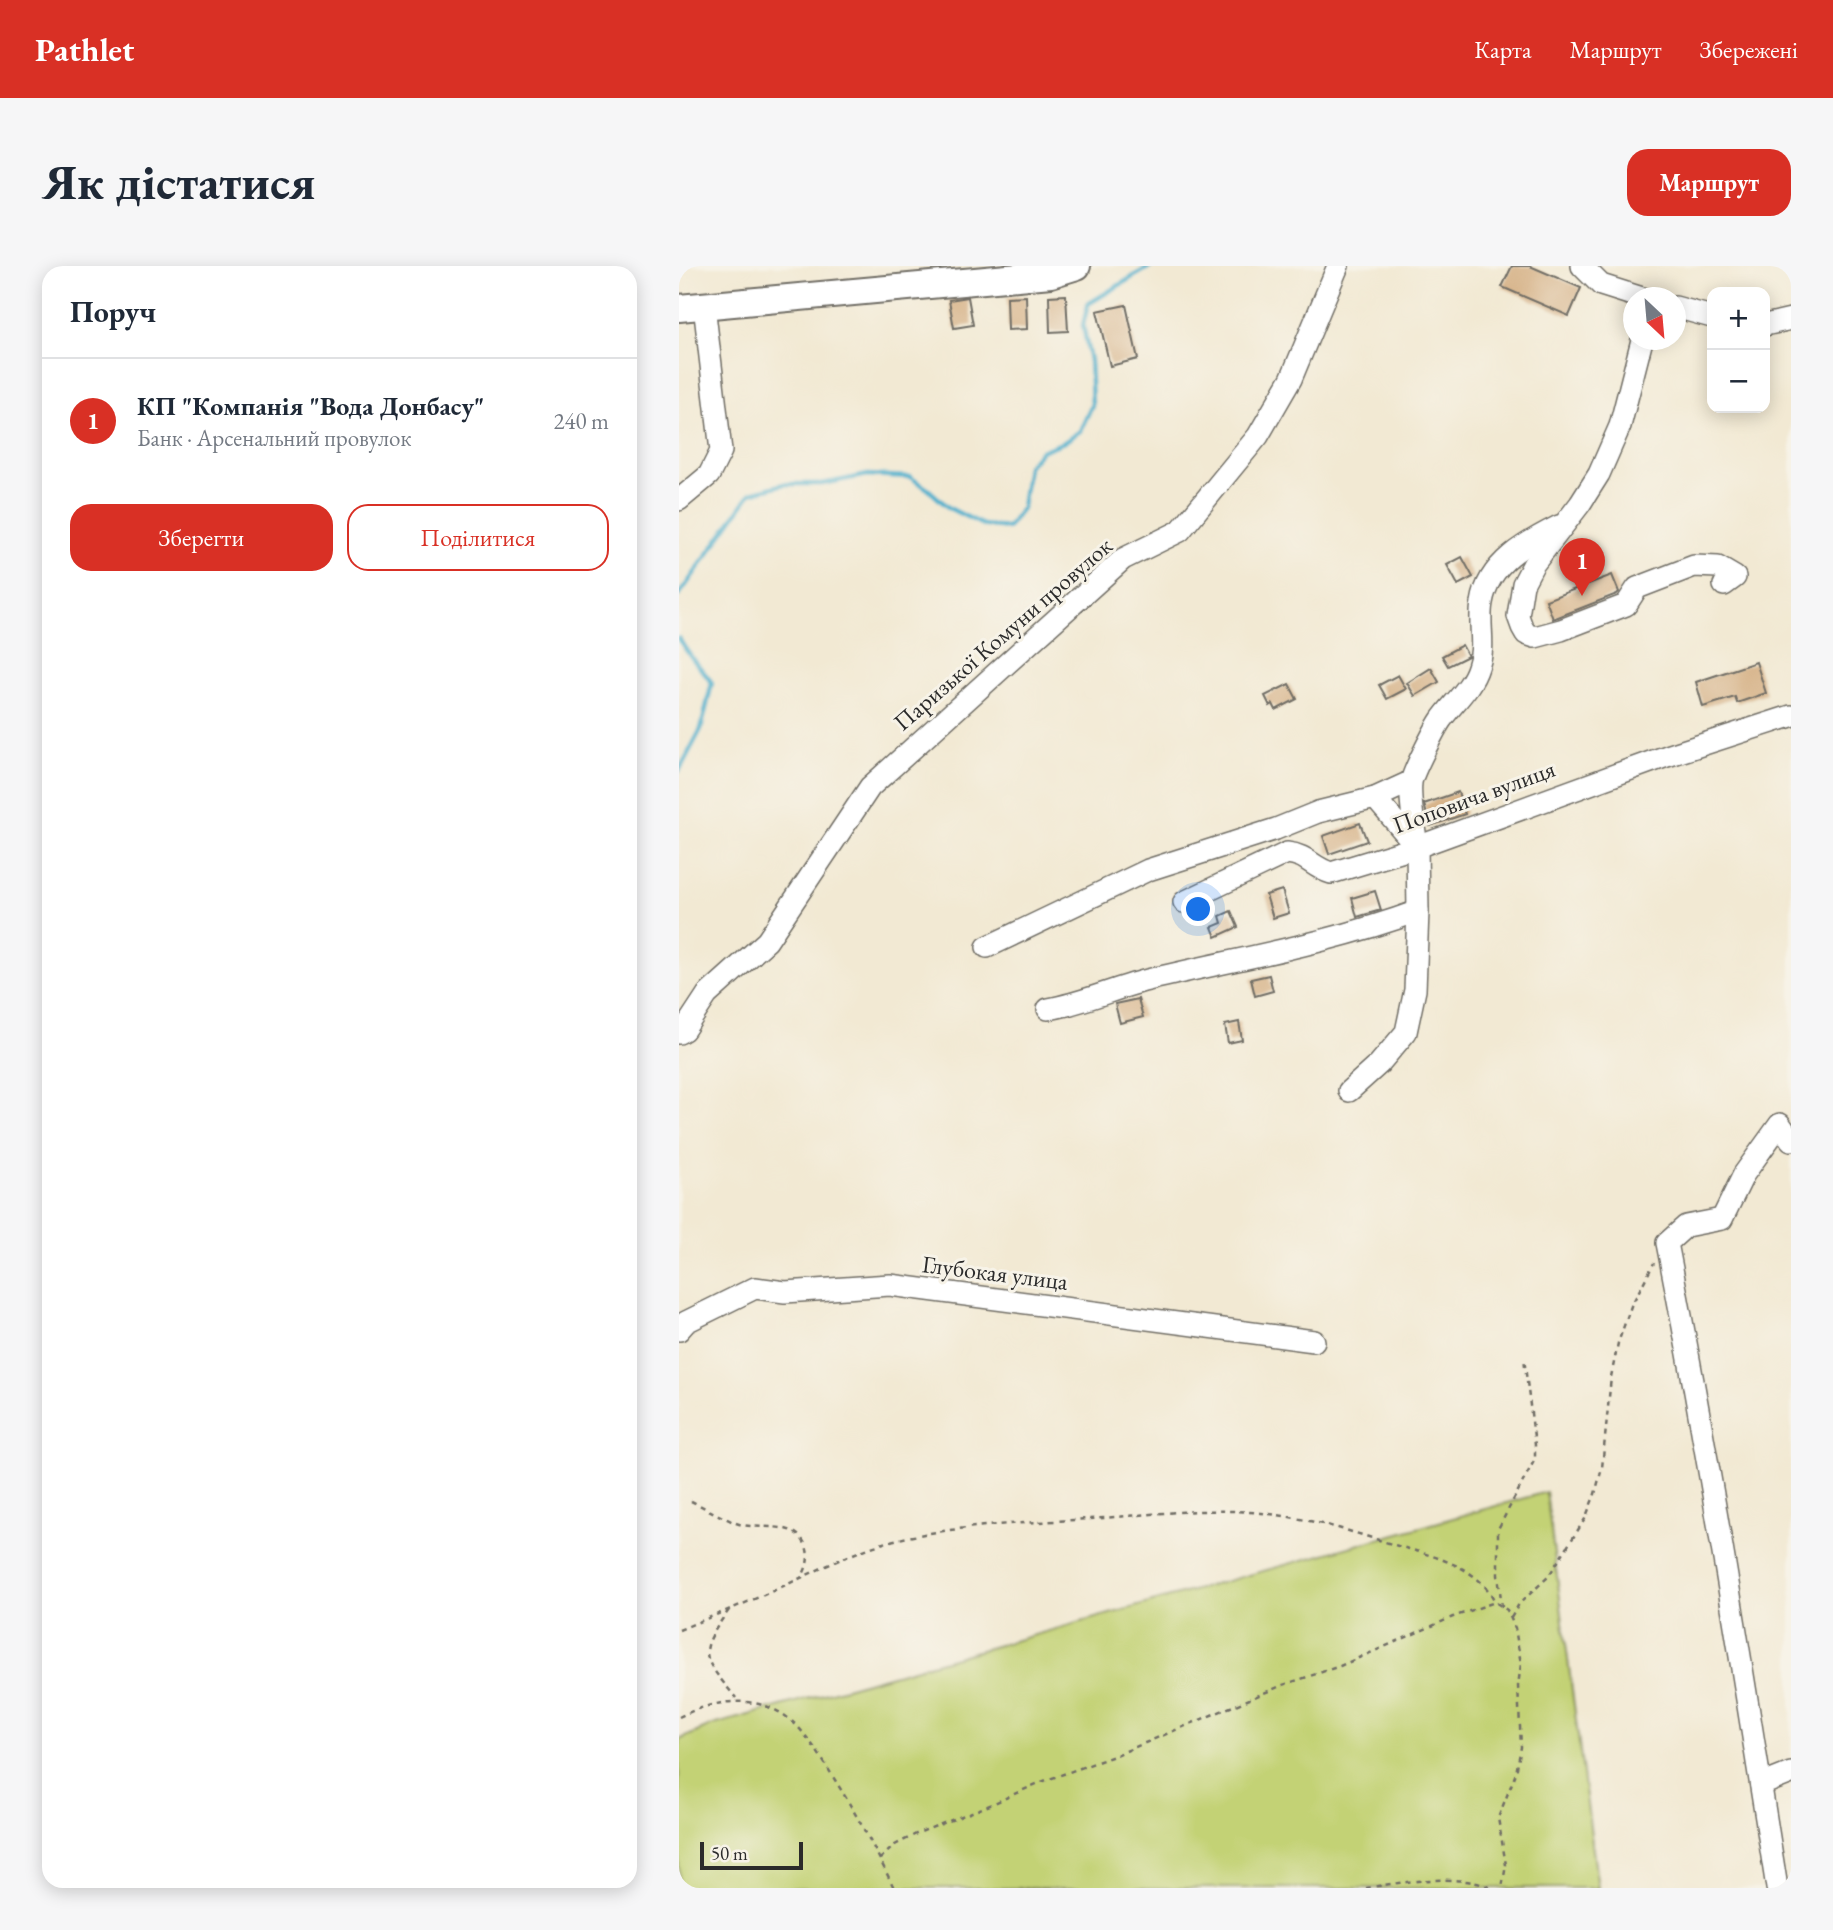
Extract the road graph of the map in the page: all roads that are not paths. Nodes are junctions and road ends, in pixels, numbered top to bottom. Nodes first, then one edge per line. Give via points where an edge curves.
1 (1077, 266) edge
2 (1338, 266) edge
3 (1582, 266) edge
4 (1623, 292) edge
5 (692, 307) edge
6 (1686, 310) edge
7 (1707, 316) edge
8 (1791, 320) edge
9 (1770, 324) edge
10 (1639, 350) edge
11 (679, 500) edge
12 (1564, 523) junction
13 (1724, 585) dead end
14 (1791, 716) edge
15 (1411, 782) junction
16 (1375, 798) junction
17 (1417, 847) junction
18 (1184, 902) dead end
19 (1418, 911) junction
20 (987, 947) dead end
21 (1048, 1009) dead end
22 (679, 1033) edge
23 (1349, 1091) dead end
24 (1791, 1139) edge
25 (679, 1330) edge
26 (1314, 1340) dead end
27 (1791, 1773) edge
28 (1761, 1785) junction
29 (1777, 1888) edge

1 - 5 main road via 1051,274
2 - 22 street, Паризької Комуни провулок via 1291,379 1258,436 1180,531 1123,559 870,787 767,941 706,995
3 - 4 street via 1601,285
5 - 11 street via 721,452 709,475
6 - 7 street
8 - 9 street
10 - 12 street via 1620,426 1599,474
12 - 13 street via 1523,584 1518,616 1527,634 1535,637 1561,630 1626,605 1637,588 1694,566 1718,567 1734,577
12 - 15 street via 1524,544 1496,570 1482,603 1478,669 1439,723
14 - 17 street, Поповича вулиця
15 - 16 street
15 - 17 street
16 - 17 street
16 - 20 street via 1318,811 1148,870
17 - 18 street, Поповича вулиця via 1331,873 1317,869 1301,854 1287,853
17 - 19 street
19 - 21 street via 1349,934 1124,985
19 - 23 street via 1415,990 1406,1032
24 - 28 street via 1780,1124 1744,1174 1722,1219 1686,1226 1667,1243 1699,1406
25 - 26 street, Глубокая улица via 686,1322 755,1288 785,1292 890,1285
27 - 28 street
28 - 29 street

